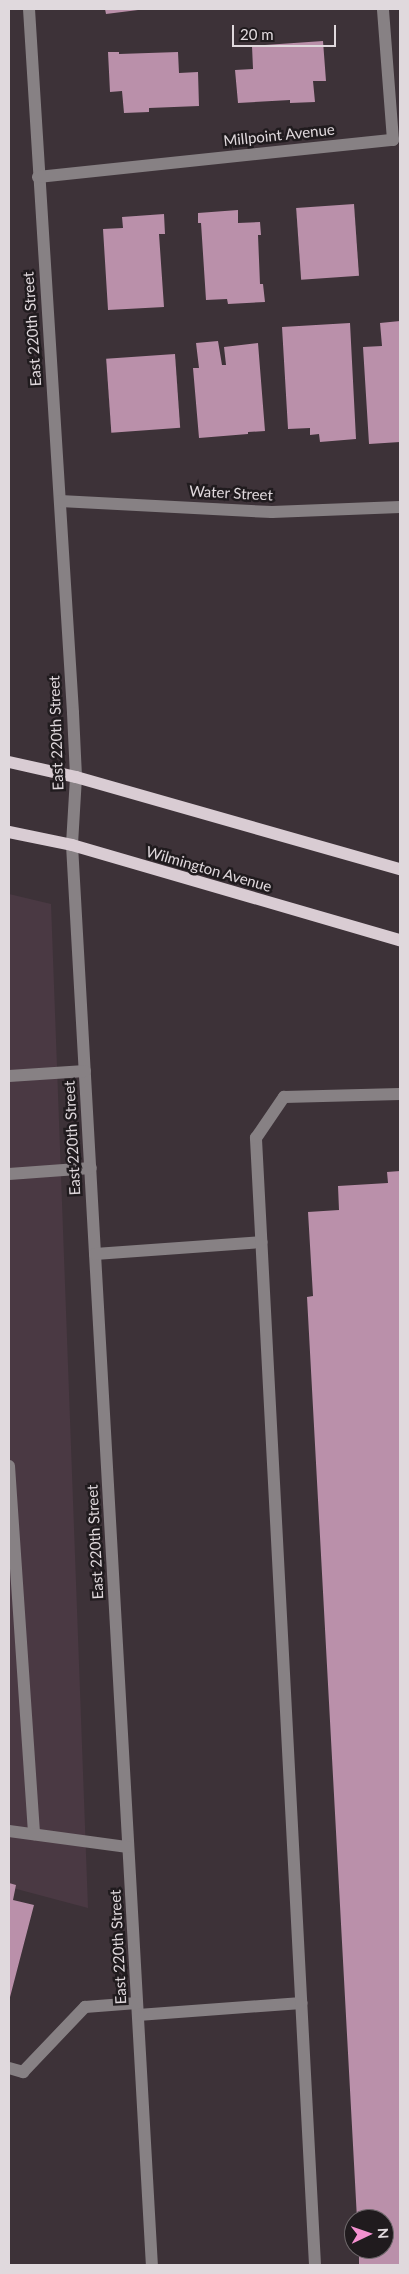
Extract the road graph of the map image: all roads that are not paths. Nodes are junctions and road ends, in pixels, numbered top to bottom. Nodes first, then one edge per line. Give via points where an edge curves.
1 (29, 9) edge
2 (383, 9) edge
3 (38, 176) junction
4 (60, 501) junction
5 (400, 507) edge
6 (9, 762) edge
7 (76, 777) junction
8 (9, 832) edge
9 (72, 845) junction
10 (400, 869) edge
11 (400, 940) edge
12 (85, 1071) junction
13 (9, 1076) edge
14 (400, 1094) edge
15 (91, 1168) junction
16 (9, 1174) edge
17 (262, 1242) junction
18 (95, 1254) junction
19 (9, 1466) edge
20 (9, 1831) edge
21 (34, 1834) junction
22 (128, 1847) junction
23 (302, 2003) junction
24 (138, 2009) junction
25 (9, 2068) edge
26 (152, 2265) edge
27 (316, 2265) edge

1 - 3 street, East 220th Street
2 - 3 street, Millpoint Avenue via 393,140
3 - 4 street, East 220th Street
4 - 5 street, Water Street via 272,512
4 - 7 street, East 220th Street
6 - 7 main road
7 - 9 street, East 220th Street
7 - 10 main road
8 - 9 main road, Wilmington Avenue
9 - 11 main road, Wilmington Avenue
9 - 12 street, East 220th Street
12 - 13 street
12 - 15 street, East 220th Street
14 - 17 street via 284,1097 256,1138
15 - 16 street
15 - 18 street, East 220th Street
17 - 18 street
17 - 23 street
18 - 22 street, East 220th Street
19 - 21 street
20 - 21 street
21 - 22 street
22 - 24 street, East 220th Street
23 - 24 street
23 - 27 street
24 - 25 street via 85,2006 23,2072
24 - 26 street, East 220th Street

